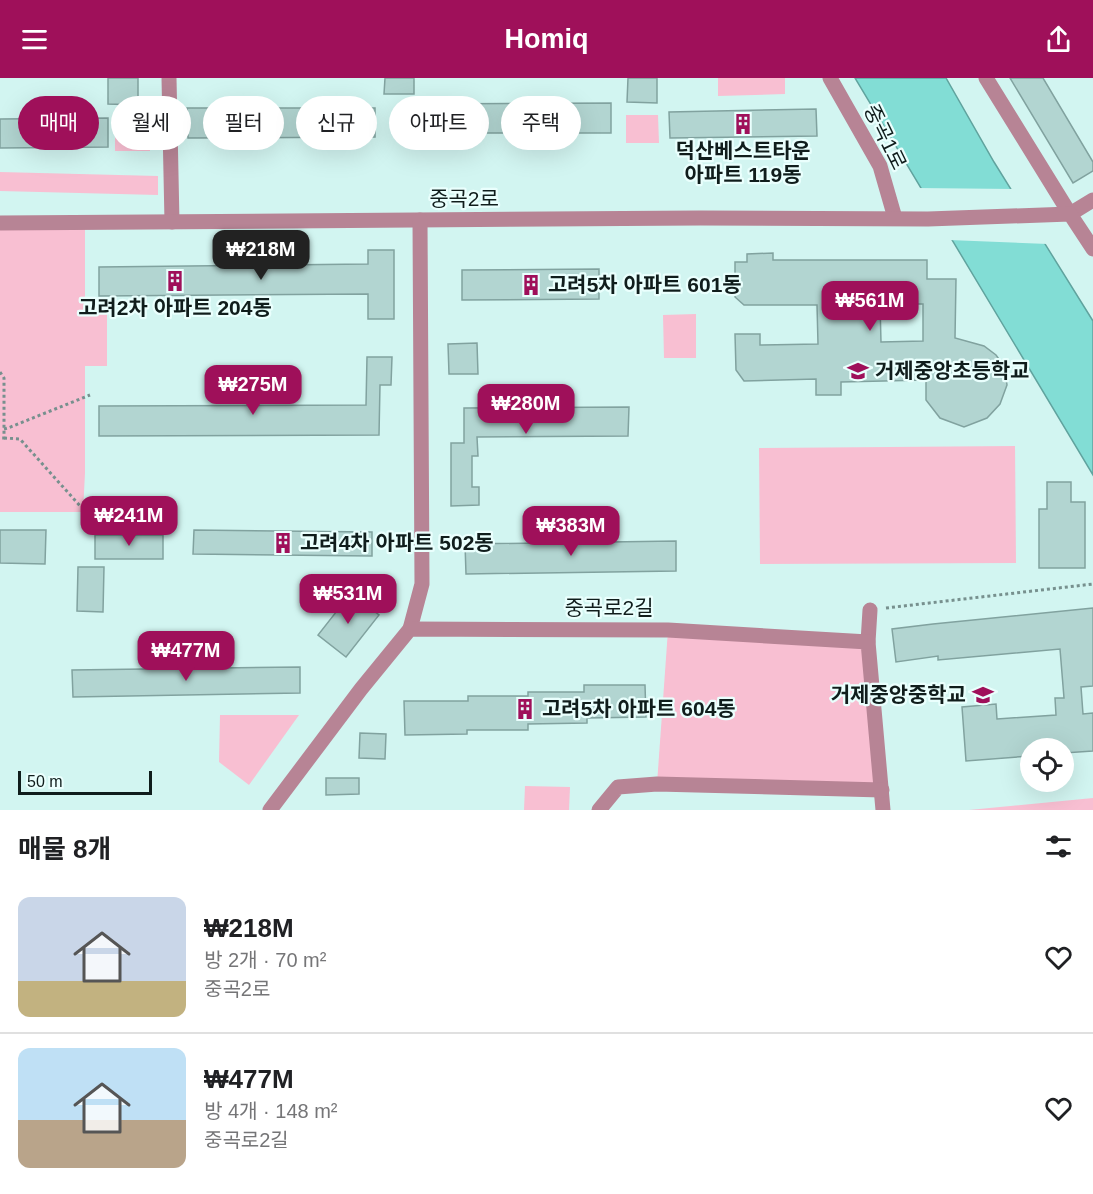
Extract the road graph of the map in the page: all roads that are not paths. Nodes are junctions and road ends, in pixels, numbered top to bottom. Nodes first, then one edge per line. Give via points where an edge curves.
1 (169, 78) edge
2 (830, 78) edge
3 (986, 78) edge
4 (1093, 200) edge
5 (1064, 215) junction
6 (895, 218) junction
7 (420, 220) junction
8 (172, 222) junction
9 (0, 223) edge
10 (1093, 249) edge
11 (870, 610) road end
12 (410, 629) junction
13 (868, 642) junction
14 (882, 790) junction
15 (270, 810) edge
16 (599, 810) edge
17 (883, 810) edge

1 - 8 street
2 - 6 street, 중곡1로 via 880,166
3 - 5 street
4 - 5 street
5 - 6 street, 중곡2로
5 - 10 street
6 - 7 street, 중곡2로
7 - 8 street, 중곡2로
7 - 12 street via 422,584
8 - 9 street, 중곡2로
11 - 13 street
12 - 13 street, 중곡로2길 via 668,630
12 - 15 street
13 - 14 street
14 - 16 street via 657,784 618,787
14 - 17 street

